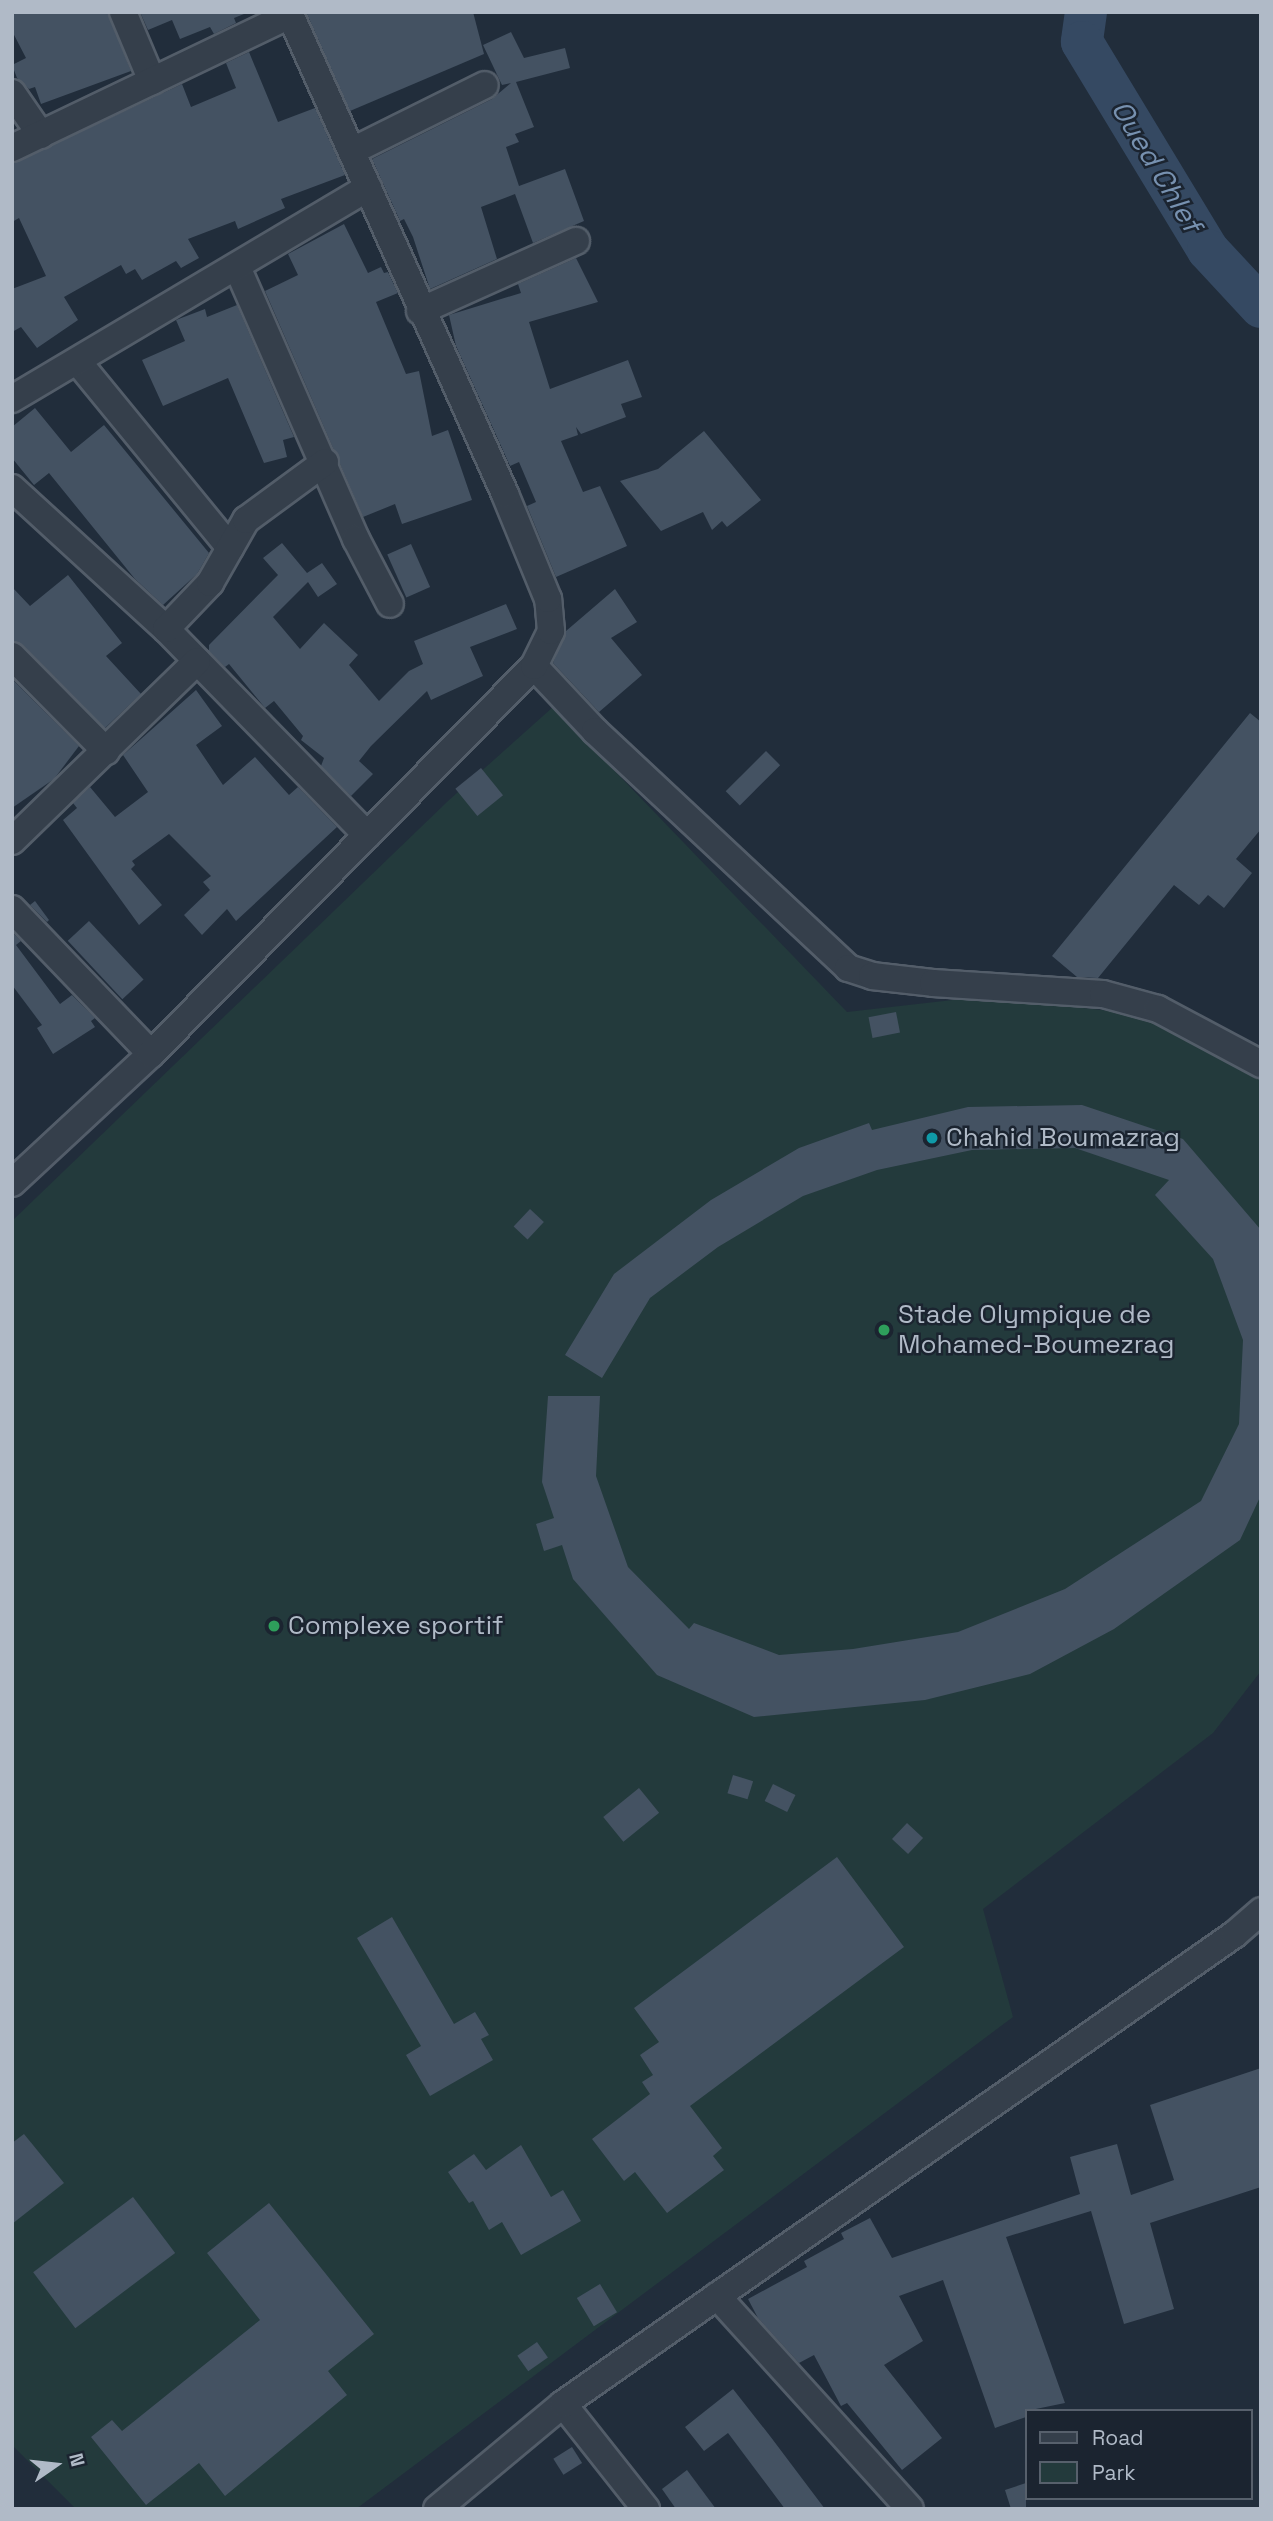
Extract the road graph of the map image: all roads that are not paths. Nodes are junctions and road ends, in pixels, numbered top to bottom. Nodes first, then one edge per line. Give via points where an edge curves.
1 (123, 12) edge
2 (290, 13) edge
3 (152, 81) junction
4 (485, 85) dead end
5 (12, 93) edge
6 (41, 135) junction
7 (12, 148) edge
8 (352, 151) junction
9 (369, 188) junction
10 (576, 241) dead end
11 (238, 269) junction
12 (420, 310) junction
13 (78, 362) junction
14 (12, 399) edge
15 (324, 461) junction
16 (12, 488) edge
17 (230, 548) junction
18 (390, 604) dead end
19 (166, 629) junction
20 (12, 656) edge
21 (197, 661) junction
22 (534, 666) junction
23 (106, 751) junction
24 (367, 835) junction
25 (12, 841) edge
26 (12, 909) edge
27 (151, 1054) junction
28 (1261, 1065) edge
29 (12, 1183) edge
30 (1261, 1910) edge
31 (717, 2296) junction
32 (563, 2404) junction
33 (437, 2509) edge
34 (646, 2509) edge
35 (910, 2509) edge

1 - 3 street
2 - 3 street
2 - 8 street
3 - 6 street
4 - 8 street
5 - 6 street
6 - 7 street
8 - 9 street
9 - 11 street
9 - 12 street
10 - 12 street
11 - 13 street
11 - 15 street
12 - 22 street via 548,599 551,631
13 - 14 street
13 - 17 street
15 - 17 street via 260,506
15 - 18 street via 356,539
16 - 19 street
17 - 19 street via 210,583
19 - 21 street
20 - 23 street
21 - 23 street
21 - 24 street
22 - 24 street
22 - 28 street via 635,769 848,968 872,976 933,983 1103,994 1158,1009
23 - 25 street
24 - 27 street
26 - 27 street
27 - 29 street
30 - 31 street via 1235,1934
31 - 32 street
31 - 35 street
32 - 33 street
32 - 34 street

